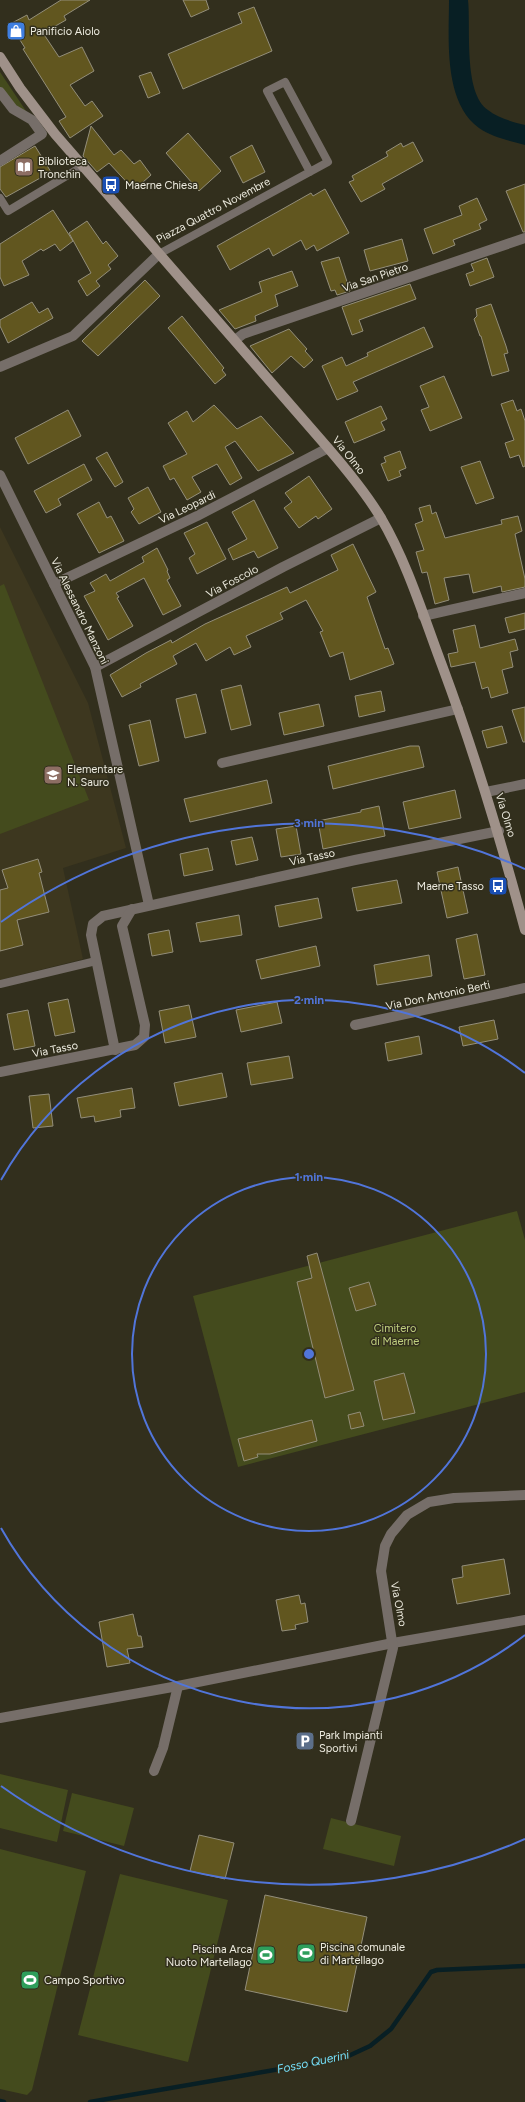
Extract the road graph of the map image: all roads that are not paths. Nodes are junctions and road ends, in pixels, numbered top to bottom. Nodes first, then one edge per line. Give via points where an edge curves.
1 (0, 57) edge
2 (0, 92) edge
3 (0, 161) edge
4 (83, 166) junction
5 (310, 172) junction
6 (0, 198) edge
7 (525, 238) edge
8 (160, 254) junction
9 (235, 340) junction
10 (0, 367) edge
11 (328, 448) junction
12 (0, 475) edge
13 (381, 518) junction
14 (54, 584) junction
15 (525, 593) edge
16 (423, 616) junction
17 (95, 667) junction
18 (458, 709) junction
19 (222, 763) dead end
20 (525, 784) edge
21 (486, 792) junction
22 (498, 831) junction
23 (149, 905) junction
24 (132, 909) junction
25 (525, 930) edge
26 (96, 961) junction
27 (0, 984) edge
28 (525, 988) edge
29 (355, 1025) dead end
30 (115, 1050) junction
31 (0, 1072) edge
32 (525, 1495) edge
33 (525, 1620) edge
34 (393, 1643) junction
35 (178, 1686) junction
36 (0, 1718) edge
37 (154, 1771) dead end
38 (350, 1822) dead end

1 - 4 street, Piazza Quattro Novembre via 54,134
2 - 3 street via 13,109 32,120 42,134
4 - 6 lane via 8,211
4 - 8 street, Piazza Quattro Novembre
5 - 5 lane, Piazza Quattro Novembre via 328,162 285,82 267,91
5 - 8 lane, Piazza Quattro Novembre
7 - 9 street, Via San Pietro via 243,334
8 - 9 street, Via Olmo
8 - 10 street via 73,336
9 - 11 street, Via Olmo
11 - 13 street, Via Olmo via 354,478
11 - 14 street, Via Leopardi via 196,516
12 - 14 street, Via Alessandro Manzoni
13 - 16 street, Via Olmo via 403,563
13 - 17 street, Via Foscolo
14 - 17 street, Via Alessandro Manzoni
15 - 16 street
16 - 18 street, Via Olmo
17 - 23 street, Via Alessandro Manzoni
18 - 19 street
18 - 21 street, Via Olmo
20 - 21 street
21 - 22 street, Via Olmo
22 - 23 street, Via Tasso
22 - 25 street, Via Olmo
23 - 24 street, Via Tasso
24 - 26 street, Via Tasso via 104,916 93,924 90,936
24 - 30 street, Via Tasso via 122,926 145,1025 144,1037 135,1045
26 - 27 lane
26 - 30 street, Via Tasso
28 - 29 street, Via Don Antonio Berti
30 - 31 street, Via Tasso
32 - 34 street, Via Olmo via 441,1499 417,1508 398,1524 385,1546 381,1571
33 - 34 street
34 - 35 street
34 - 38 street, Via Olmo via 392,1657
35 - 36 street
35 - 37 street via 163,1748

